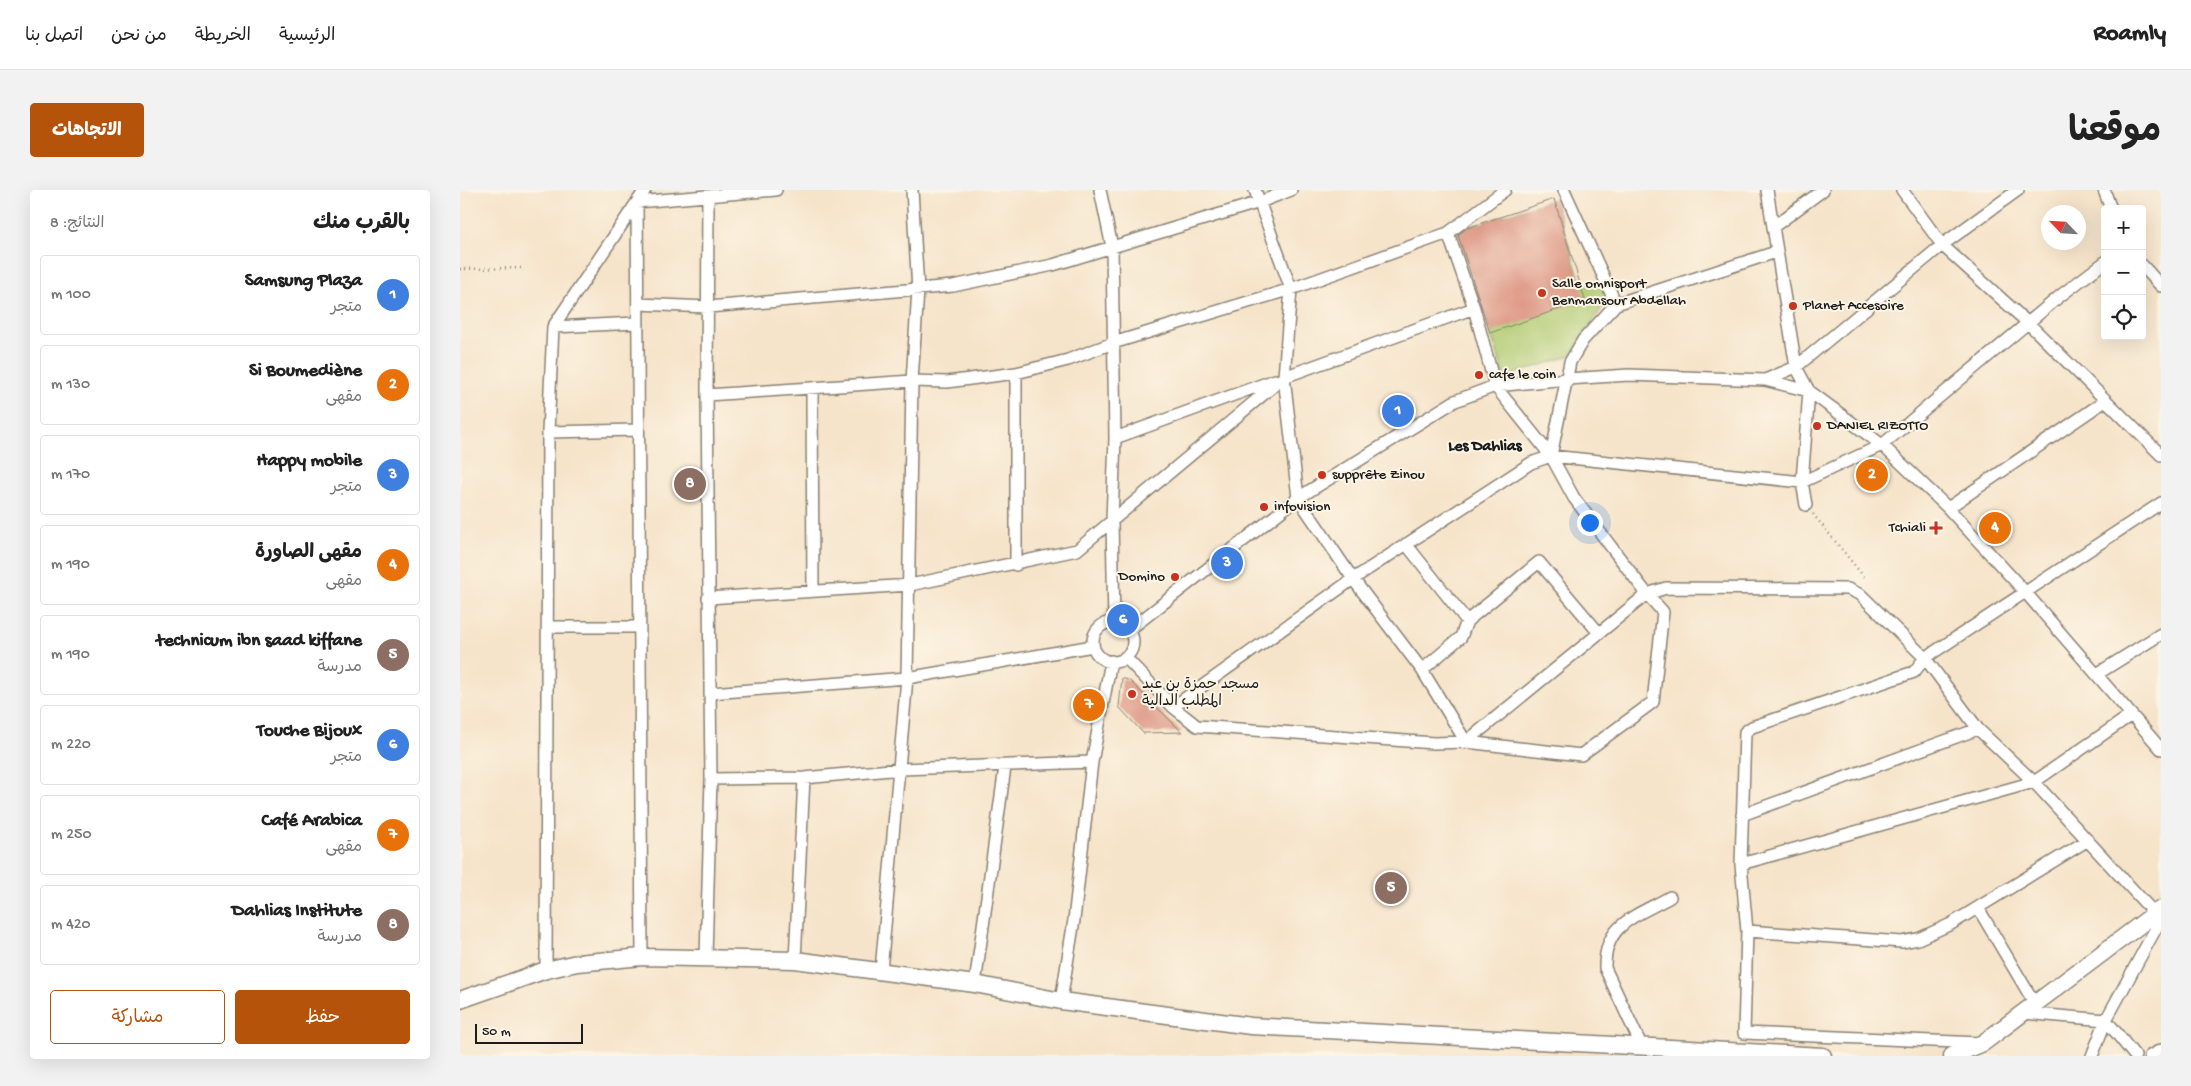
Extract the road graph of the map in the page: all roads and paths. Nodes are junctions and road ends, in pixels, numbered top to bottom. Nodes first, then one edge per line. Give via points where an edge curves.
1 (645, 190) edge
2 (776, 190) edge
3 (912, 190) edge
4 (1100, 190) edge
5 (1255, 190) edge
6 (1291, 190) edge
7 (1505, 190) edge
8 (1564, 190) edge
9 (1767, 190) edge
10 (1823, 190) edge
11 (1902, 190) edge
12 (2018, 190) edge
13 (2104, 190) edge
14 (708, 197) junction
15 (637, 202) junction
16 (1260, 202) junction
17 (2110, 205) edge
18 (1773, 227) junction
19 (1448, 233) junction
20 (1942, 245) junction
21 (1112, 247) junction
22 (1776, 252) junction
23 (2101, 265) edge
24 (523, 268) dead end
25 (460, 269) edge
26 (2146, 269) edge
27 (2161, 286) edge
28 (1291, 289) junction
29 (918, 290) junction
30 (638, 304) junction
31 (1616, 304) junction
32 (708, 307) junction
33 (1474, 308) junction
34 (637, 323) junction
35 (2028, 323) junction
36 (553, 328) junction
37 (1113, 343) junction
38 (1796, 367) junction
39 (1016, 374) junction
40 (1284, 377) junction
41 (1567, 379) junction
42 (1765, 380) junction
43 (912, 381) junction
44 (1495, 386) junction
45 (812, 388) junction
46 (1809, 391) junction
47 (707, 396) junction
48 (2105, 401) junction
49 (637, 430) junction
50 (548, 432) junction
51 (1115, 438) junction
52 (1882, 445) junction
53 (2161, 455) edge
54 (1551, 456) junction
55 (1802, 482) junction
56 (1298, 498) junction
57 (2161, 503) edge
58 (1806, 505) joint
59 (1948, 508) junction
60 (1112, 520) junction
61 (1406, 544) junction
62 (1016, 565) junction
63 (1865, 578) dead end
64 (1353, 579) junction
65 (910, 585) junction
66 (813, 592) junction
67 (2026, 593) junction
68 (1647, 594) junction
69 (708, 598) junction
70 (1468, 621) junction
71 (1114, 622) junction
72 (548, 627) junction
73 (640, 627) junction
74 (1129, 630) junction
75 (1599, 633) junction
76 (2161, 634) edge
77 (1093, 646) junction
78 (1125, 657) junction
79 (1925, 658) junction
80 (1111, 661) junction
81 (1422, 670) junction
82 (2097, 674) junction
83 (907, 678) junction
84 (710, 693) junction
85 (1173, 707) junction
86 (2131, 715) junction
87 (1978, 729) junction
88 (1466, 742) junction
89 (2161, 749) edge
90 (1092, 762) junction
91 (1005, 767) junction
92 (901, 769) junction
93 (804, 778) junction
94 (711, 779) junction
95 (2034, 782) junction
96 (1742, 815) junction
97 (2088, 840) junction
98 (1741, 864) junction
99 (1670, 897) dead end
100 (1978, 908) junction
101 (2159, 914) edge
102 (1747, 931) junction
103 (642, 957) junction
104 (706, 957) junction
105 (795, 960) junction
106 (546, 970) junction
107 (881, 971) junction
108 (975, 984) junction
109 (460, 1000) edge
110 (1061, 1001) junction
111 (2029, 1008) junction
112 (2106, 1020) junction
113 (1983, 1043) junction
114 (1642, 1046) junction
115 (2161, 1050) edge
116 (1823, 1056) edge
117 (1952, 1056) edge
118 (2092, 1056) edge
119 (2135, 1056) edge
120 (2150, 1056) edge

1 - 15 street
2 - 14 street
3 - 29 street
4 - 21 street
5 - 16 street
6 - 16 street
7 - 19 street
8 - 31 street
9 - 18 street
10 - 18 street
11 - 20 street
12 - 20 street
13 - 17 street
14 - 15 street
14 - 32 street
15 - 30 street
15 - 36 street
16 - 21 street
16 - 28 street
18 - 22 street
19 - 28 street
19 - 33 street
20 - 35 street
20 - 38 street
21 - 29 street via 1053,265
21 - 37 street
22 - 31 street
22 - 38 street
23 - 35 street
24 - 25 path
26 - 27 street
28 - 37 street
28 - 40 street
29 - 32 street
29 - 43 street
30 - 32 street
30 - 34 street
31 - 41 street via 1583,340 1570,362
32 - 47 street
33 - 40 street
33 - 44 street
34 - 36 street
34 - 49 street
35 - 48 street
35 - 52 street
36 - 50 street
37 - 39 street
37 - 51 street
38 - 42 street
38 - 46 street
39 - 43 street via 947,382
39 - 62 street
40 - 51 street
40 - 56 street
40 - 60 street
41 - 42 street via 1629,375
41 - 44 street
41 - 54 street
42 - 46 street
43 - 45 street
43 - 65 street
44 - 54 street
44 - 56 street via 1455,402
45 - 47 street
45 - 66 street
46 - 52 street
46 - 55 street
47 - 69 street
48 - 53 street
48 - 59 street
49 - 50 street
49 - 73 street
50 - 72 street
51 - 60 street
52 - 55 street
52 - 59 street
54 - 55 street
54 - 61 street via 1531,463
54 - 68 street via 1574,498
55 - 58 street
56 - 64 street
56 - 74 street
57 - 67 street
58 - 63 path
59 - 67 street
60 - 62 street via 1077,550
60 - 71 street
61 - 64 street
61 - 70 street
62 - 65 street
64 - 81 street
64 - 85 street
65 - 66 street
65 - 83 street
66 - 69 street
67 - 79 street
67 - 82 street
68 - 75 street
68 - 79 street via 1666,588 1848,588 1861,595
68 - 88 street via 1663,612 1653,702 1581,755
69 - 84 street
70 - 75 street via 1539,562
70 - 81 street via 1461,637
71 - 74 street
71 - 77 street via 1098,629
72 - 73 street
72 - 106 street
73 - 103 street
74 - 78 street via 1131,647
75 - 88 street
76 - 82 street
77 - 80 street via 1100,656
77 - 83 street
78 - 80 street
78 - 85 street
79 - 87 street
79 - 96 street via 1914,672 1745,732
80 - 90 street
81 - 88 street
82 - 86 street
83 - 84 street
83 - 92 street
84 - 94 street
85 - 88 street via 1197,726 1434,743
86 - 89 street
86 - 95 street
87 - 95 street
87 - 96 street
90 - 91 street
90 - 110 street
91 - 92 street
91 - 108 street
92 - 93 street
92 - 107 street
93 - 94 street
93 - 105 street
94 - 104 street
95 - 97 street
95 - 98 street
96 - 98 street
97 - 100 street
97 - 101 street
98 - 102 street
99 - 114 street via 1612,933 1605,955 1605,968
100 - 102 street via 1951,924 1902,942
100 - 111 street
101 - 111 street
101 - 112 street
102 - 113 street via 1744,1033
103 - 104 street
103 - 106 street via 577,963
104 - 105 street
105 - 107 street
106 - 109 street
107 - 108 street
108 - 110 street
110 - 114 street via 1250,1026
111 - 112 street
111 - 113 street
112 - 118 street
112 - 119 street
113 - 117 street
114 - 116 street
115 - 120 street

